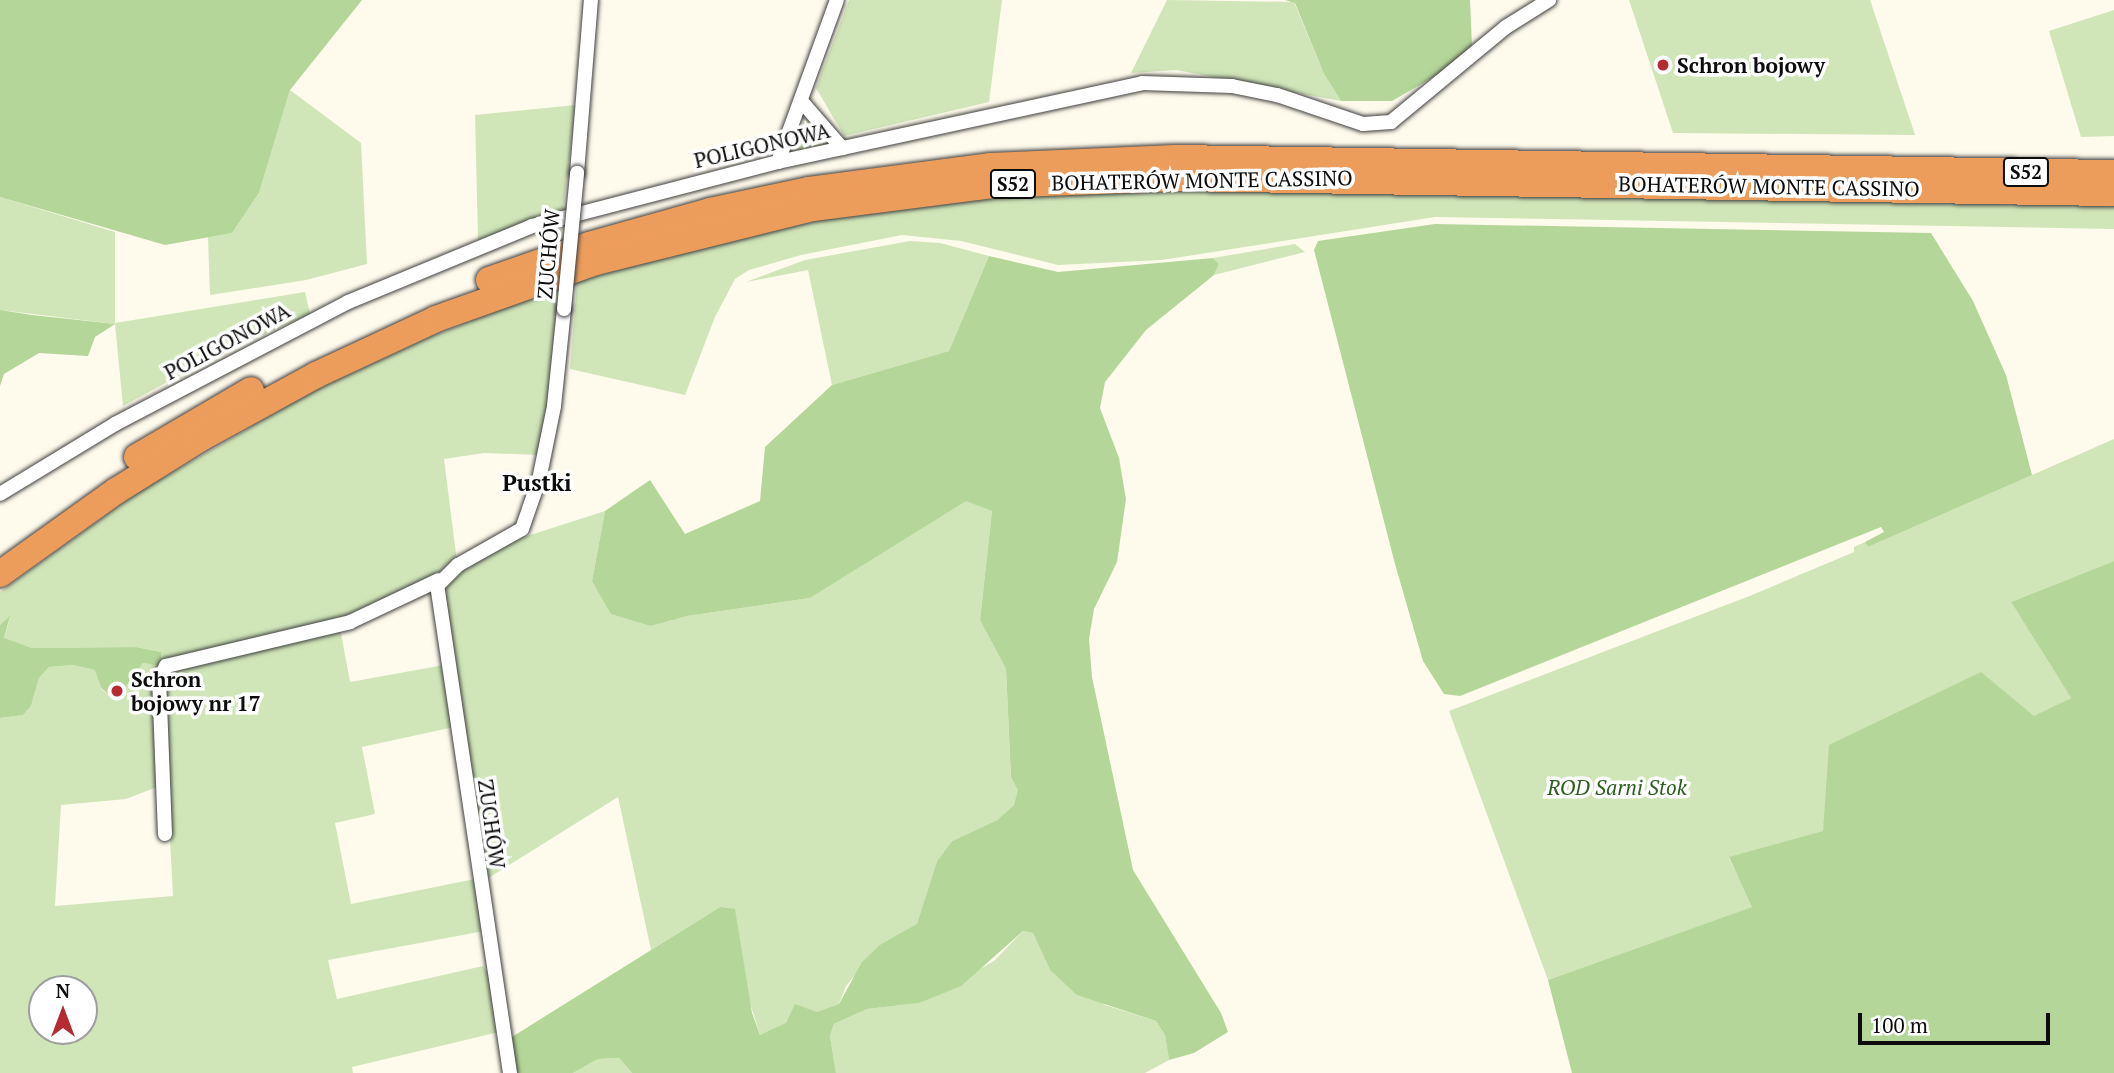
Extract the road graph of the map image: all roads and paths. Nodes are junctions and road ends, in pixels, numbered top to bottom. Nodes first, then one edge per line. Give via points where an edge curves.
1 (591, 0) edge
2 (837, 0) edge
3 (1549, 0) edge
4 (803, 103) junction
5 (842, 148) junction
6 (778, 162) junction
7 (2114, 173) edge
8 (2114, 193) edge
9 (0, 494) edge
10 (0, 552) edge
11 (0, 574) edge
12 (439, 580) junction
13 (165, 834) dead end
14 (510, 1073) edge

1 - 12 street, ZUCHÓW, bridge via 554,406 539,480 522,528
2 - 4 street
3 - 5 street, POLIGONOWA via 1506,27 1391,122 1363,124 1277,95 1232,86 1142,83
4 - 5 street
4 - 6 street
5 - 6 street, POLIGONOWA
6 - 9 street, POLIGONOWA via 610,203 449,257 348,302 127,417
7 - 10 highway, BOHATERÓW MONTE CASSINO / S52 via 1175,158 991,166 809,190 710,211 589,245 430,302 310,358 192,422
8 - 11 highway, BOHATERÓW MONTE CASSINO / S52 via 1176,177 993,185 813,208 608,259 436,319 316,375 201,438 94,506
12 - 13 street, ZUCHÓW via 350,622 166,666 159,680
12 - 14 street, ZUCHÓW via 440,614

